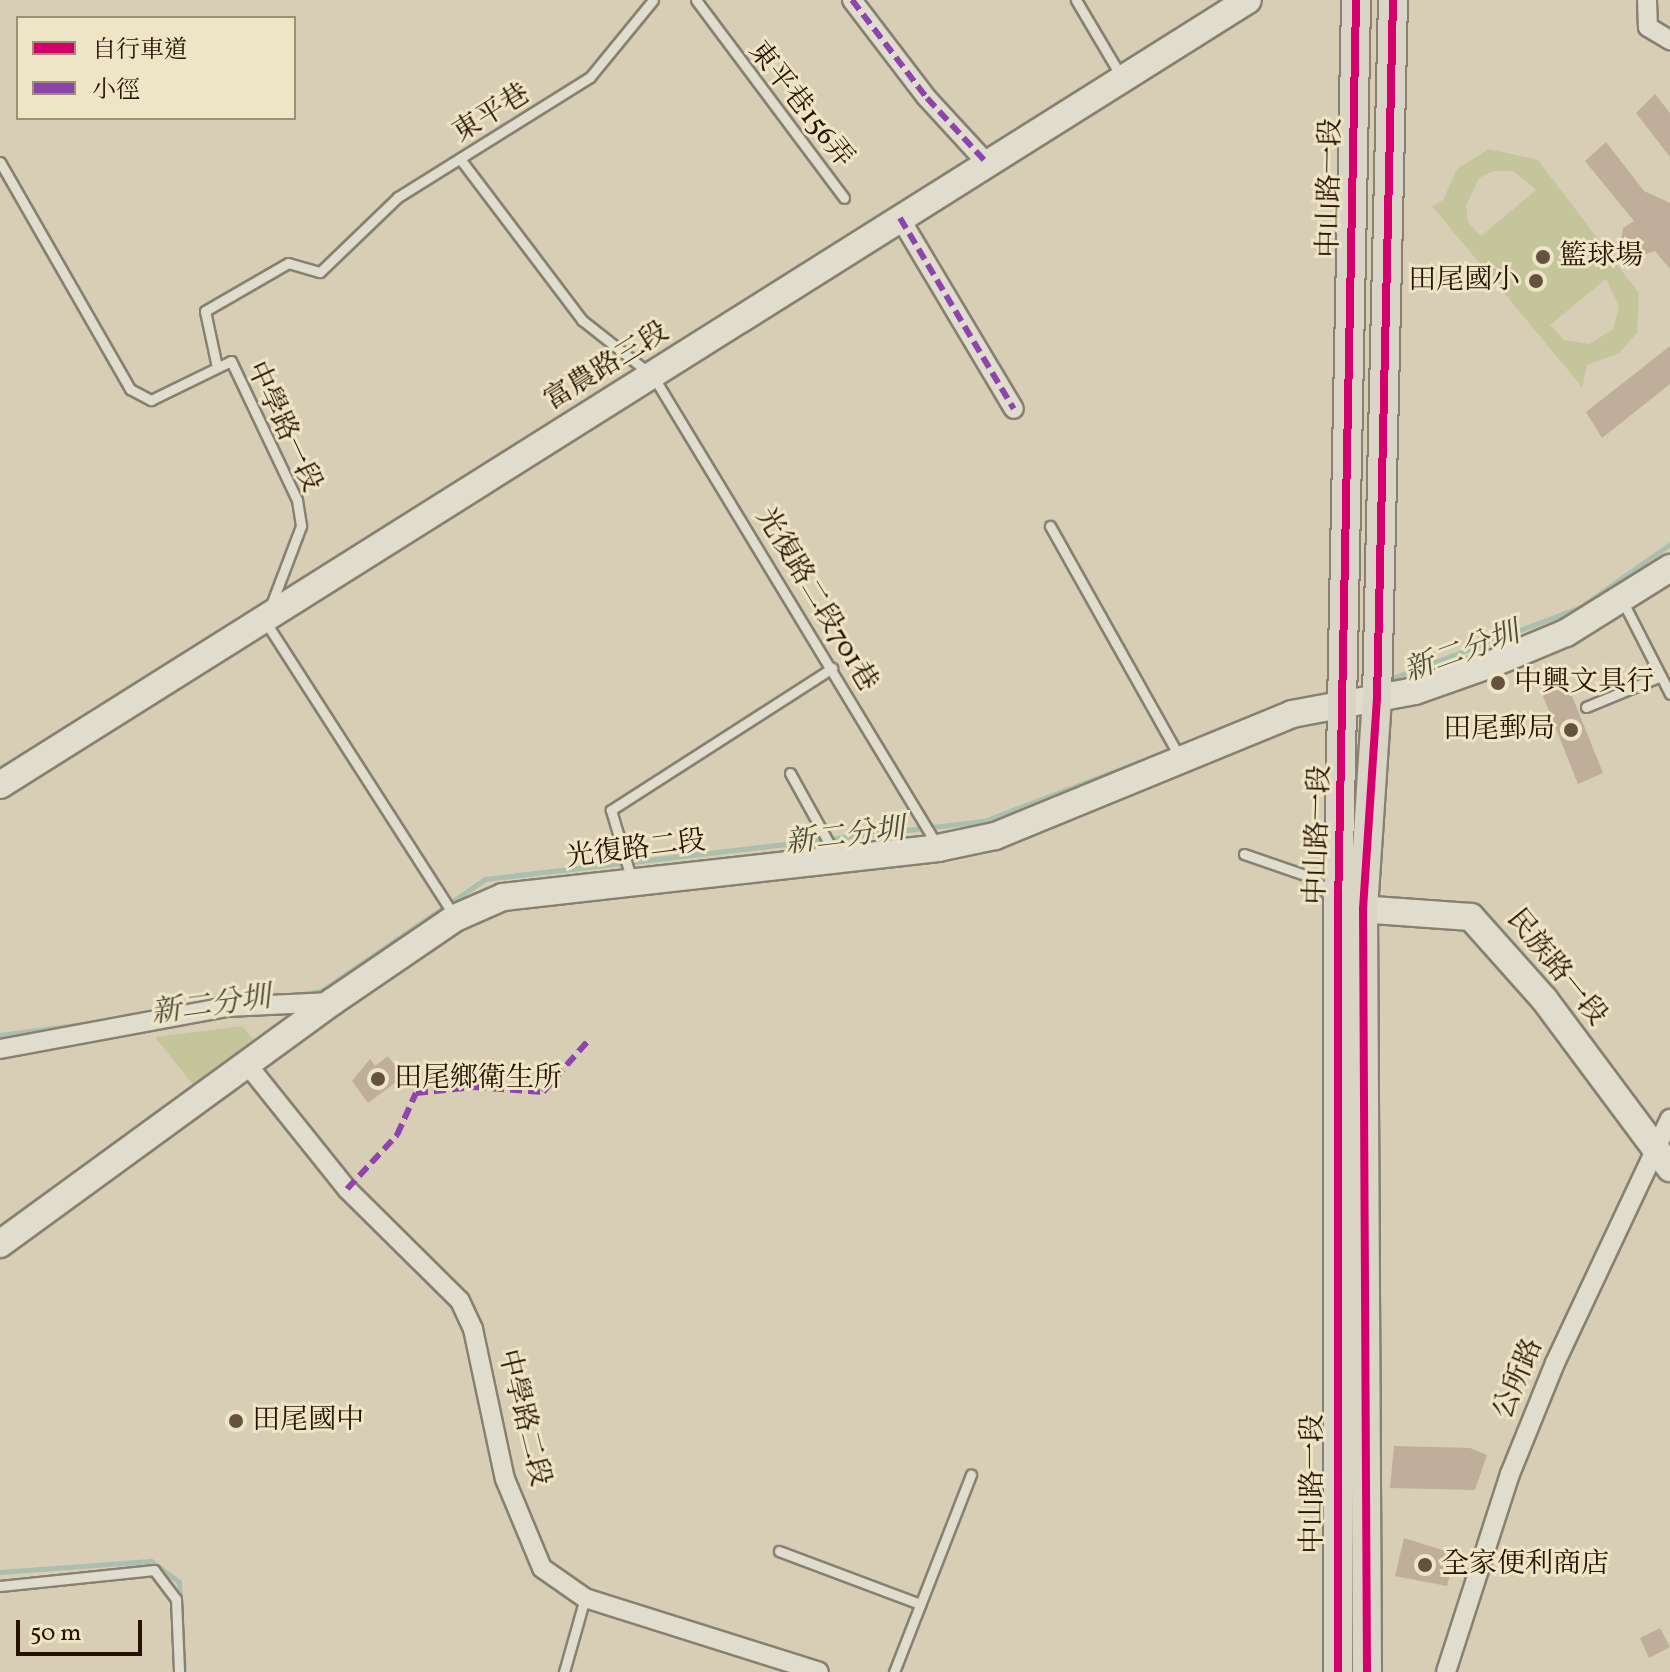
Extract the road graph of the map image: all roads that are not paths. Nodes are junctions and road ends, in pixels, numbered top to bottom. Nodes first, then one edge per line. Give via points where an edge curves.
1 (653, 0) edge
2 (696, 0) edge
3 (1076, 0) edge
4 (1356, 0) edge
5 (1393, 0) edge
6 (1647, 0) edge
7 (851, 1) edge
8 (1242, 2) edge
9 (1670, 40) edge
10 (1122, 77) junction
11 (461, 160) junction
12 (985, 161) junction
13 (0, 162) edge
14 (844, 198) dead end
15 (900, 218) junction
16 (217, 367) junction
17 (653, 376) junction
18 (1014, 409) dead end
19 (1050, 526) dead end
20 (1670, 568) edge
21 (1623, 602) junction
22 (265, 621) junction
23 (832, 668) junction
24 (1661, 676) junction
25 (1670, 694) edge
26 (1361, 703) junction
27 (1586, 707) dead end
28 (1180, 758) junction
29 (790, 773) dead end
30 (0, 785) edge
31 (938, 848) junction
32 (1244, 854) dead end
33 (836, 856) junction
34 (633, 883) junction
35 (1351, 908) junction
36 (455, 918) junction
37 (332, 1002) junction
38 (0, 1049) edge
39 (246, 1063) junction
40 (1670, 1119) edge
41 (1664, 1161) edge
42 (0, 1244) edge
43 (971, 1474) dead end
44 (779, 1551) dead end
45 (0, 1586) edge
46 (585, 1598) junction
47 (920, 1604) junction
48 (179, 1672) edge
49 (564, 1672) edge
50 (819, 1672) edge
51 (894, 1672) edge
52 (1338, 1672) edge
53 (1367, 1672) edge
54 (1446, 1672) edge

1 - 11 lane, 東平巷 via 590,77
2 - 14 lane, 東平巷156弄
3 - 10 lane
4 - 26 main road, 中山路一段
5 - 26 main road, 中山路一段
6 - 9 street via 1648,27
7 - 12 street
8 - 10 street, 富農路三段
10 - 12 street, 富農路三段
11 - 16 lane, 東平巷 via 398,197 338,248 320,272 288,263 205,311
11 - 17 lane via 582,320
12 - 15 street, 富農路三段
13 - 16 lane, 中學路一段 via 130,389 151,400
15 - 17 street, 富農路三段
15 - 18 street
16 - 22 lane, 中學路一段 via 231,361 297,500 301,526
17 - 22 street, 富農路三段
17 - 23 lane, 光復路二段701巷
19 - 28 lane
20 - 21 street, 光復路二段
21 - 24 lane
21 - 26 street, 光復路二段 via 1489,665
22 - 30 street, 富農路三段
22 - 36 lane
23 - 31 lane, 光復路二段701巷
23 - 34 lane via 611,810
24 - 25 lane
24 - 27 lane
26 - 28 street, 光復路二段 via 1292,714
26 - 35 main road, 中山路一段
28 - 31 street, 光復路二段 via 995,836
29 - 33 lane
31 - 33 street, 光復路二段
32 - 35 lane via 1316,879
33 - 34 street, 光復路二段
34 - 36 street, 光復路二段 via 503,897
35 - 41 street, 民族路一段 via 1471,917 1518,965
35 - 52 main road, 中山路一段
35 - 53 main road, 中山路一段
36 - 37 street, 光復路二段
37 - 38 street via 227,1007
37 - 39 street, 光復路二段
39 - 42 street, 光復路二段
39 - 46 street, 中學路二段 via 347,1189 460,1301 473,1329 505,1479 536,1553 558,1583
40 - 41 street, 公所路
41 - 54 street, 公所路 via 1555,1363 1510,1474
43 - 47 lane
44 - 47 lane
45 - 48 lane via 154,1570 176,1599
46 - 49 lane
46 - 50 street, 中學路二段
47 - 51 lane

